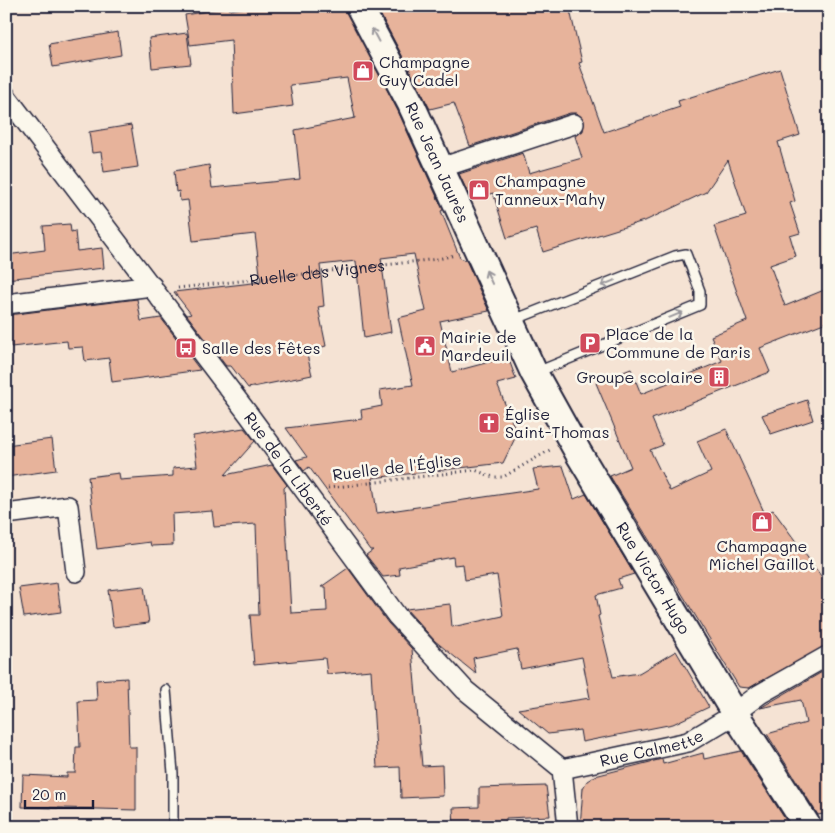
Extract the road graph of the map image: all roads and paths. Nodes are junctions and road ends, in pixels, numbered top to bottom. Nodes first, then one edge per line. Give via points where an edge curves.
1 (360, 6) edge
2 (6, 96) edge
3 (574, 124) dead end
4 (440, 168) junction
5 (477, 250) junction
6 (154, 288) junction
7 (6, 304) edge
8 (509, 322) junction
9 (534, 373) junction
10 (570, 438) junction
11 (305, 490) junction
12 (6, 514) edge
13 (76, 572) dead end
14 (829, 655) edge
15 (166, 690) dead end
16 (734, 712) junction
17 (562, 769) junction
18 (173, 827) edge
19 (568, 827) edge
20 (808, 827) edge

4 -> 1 street, Rue Jean Jaurès
2 - 6 street, Rue de la Liberté
3 - 4 street
4 - 5 street, Rue Jean Jaurès
5 - 6 path, Ruelle des Vignes via 438,259
8 -> 5 street, Rue Jean Jaurès
6 - 7 street
6 - 11 street, Rue de la Liberté
8 - 9 street, Rue Victor Hugo
9 -> 8 lane via 700,305 700,292 686,254
9 - 10 street, Rue Victor Hugo
10 - 11 path, Ruelle de l'Église via 503,477 492,477 475,470
10 - 16 street, Rue Victor Hugo
11 - 17 street, Rue de la Liberté via 415,636 466,690
12 - 13 street via 68,506
14 - 16 street, Rue Calmette
15 - 18 lane via 173,773
16 - 17 street, Rue Calmette via 688,742
16 - 20 street, Rue Victor Hugo
17 - 19 street

